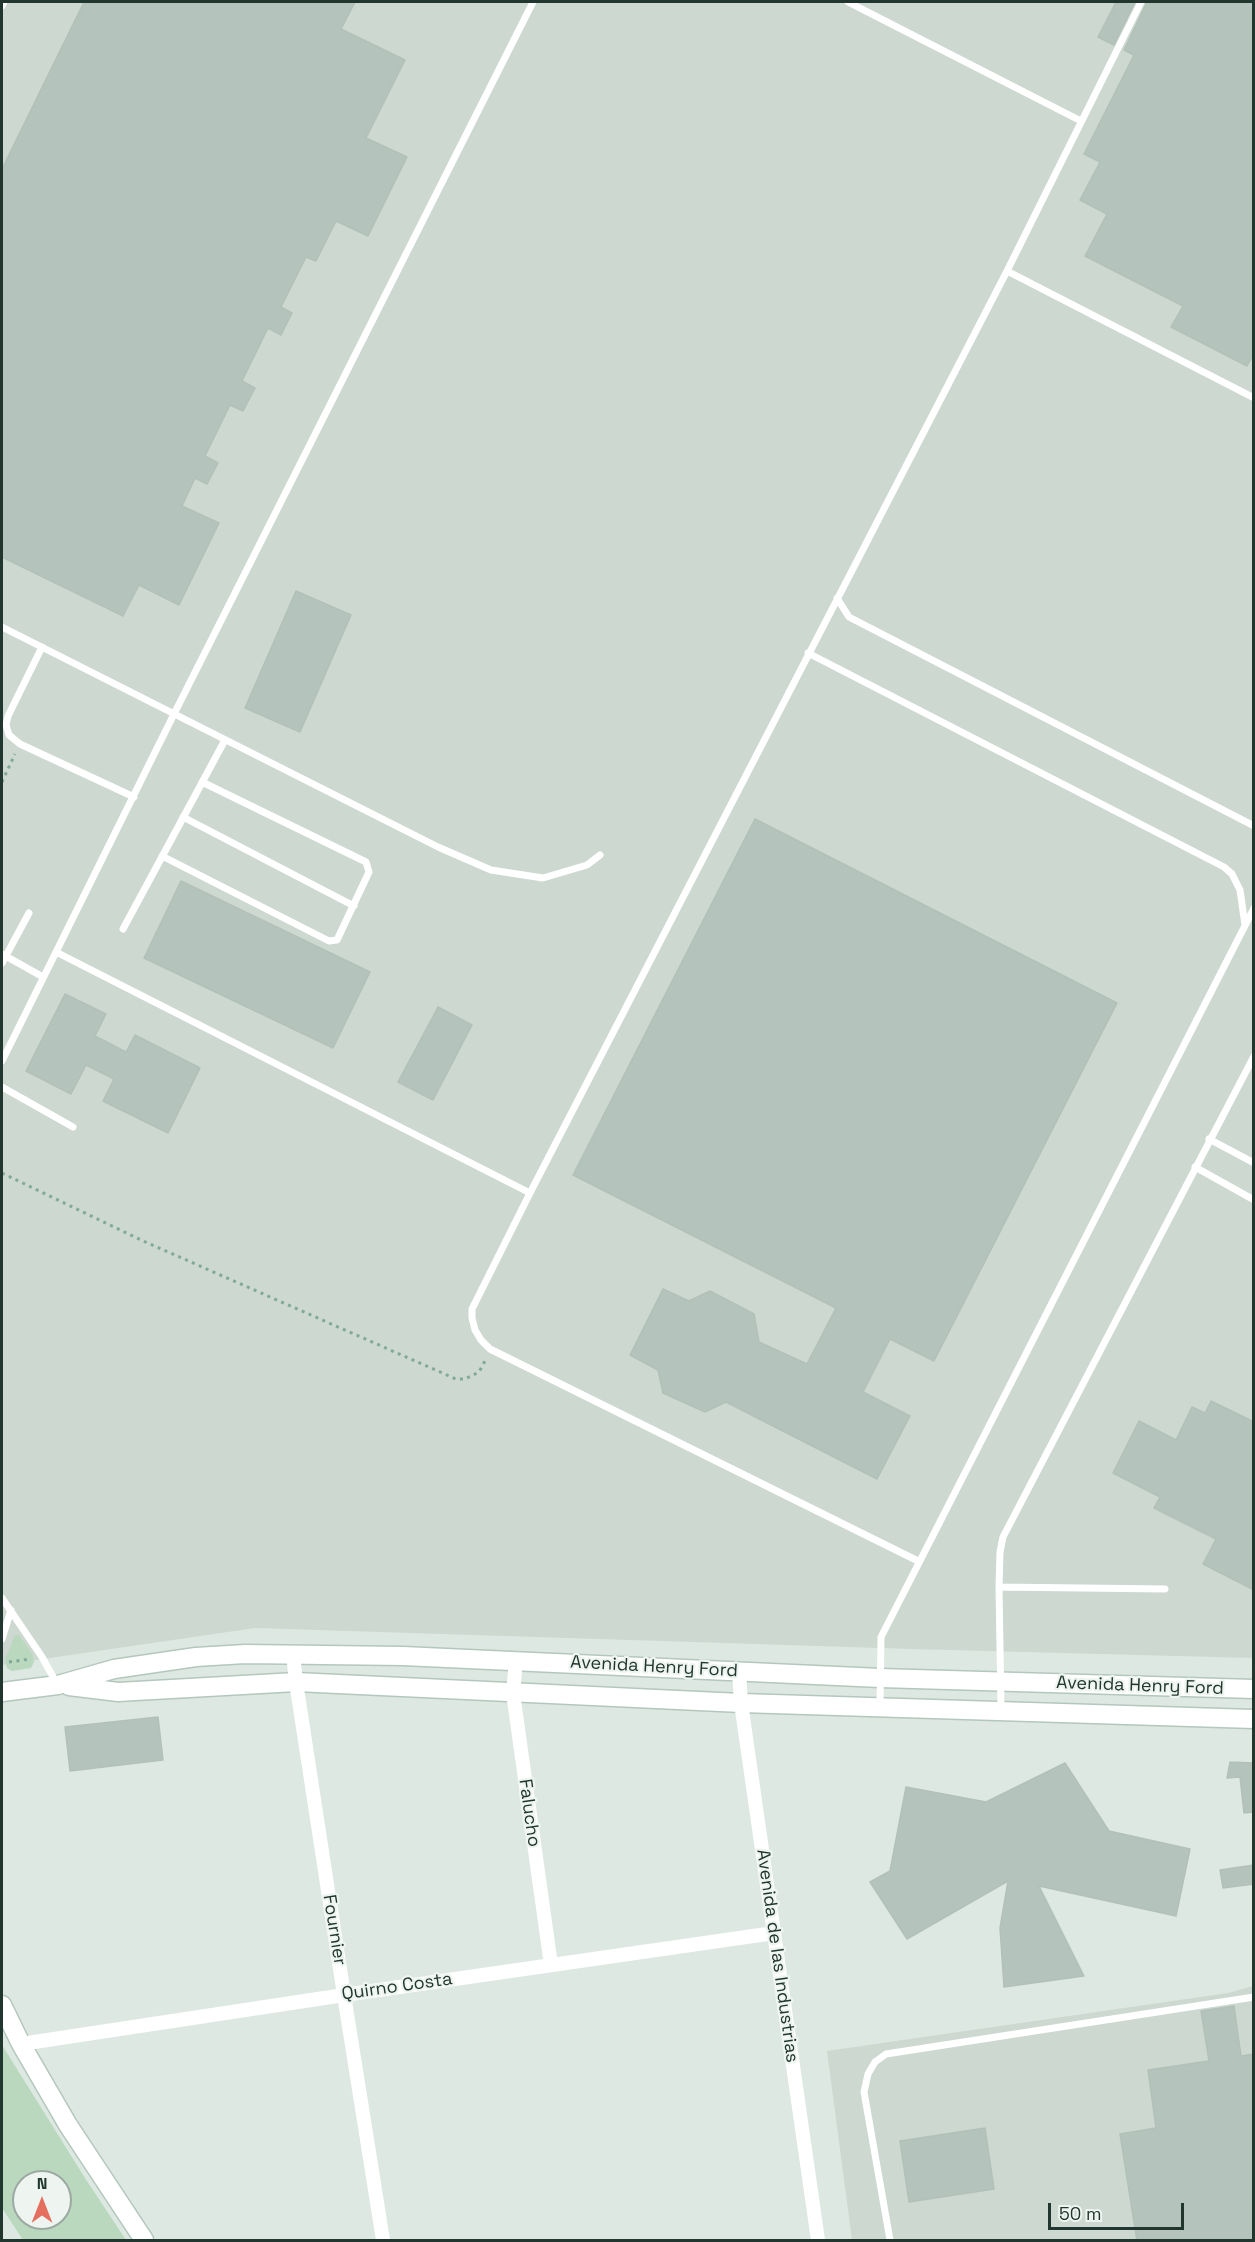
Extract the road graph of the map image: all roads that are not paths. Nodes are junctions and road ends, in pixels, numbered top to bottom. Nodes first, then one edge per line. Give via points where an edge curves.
1 (4, 2) edge
2 (533, 2) edge
3 (848, 2) edge
4 (1141, 2) edge
5 (2, 6) edge
6 (1081, 120) junction
7 (1007, 271) junction
8 (1254, 398) edge
9 (837, 598) junction
10 (2, 627) edge
11 (42, 647) junction
12 (808, 653) junction
13 (174, 714) junction
14 (225, 740) junction
15 (202, 782) junction
16 (134, 797) junction
17 (183, 817) junction
18 (1254, 826) edge
19 (162, 855) junction
20 (600, 855) dead end
21 (354, 906) junction
22 (1254, 908) edge
23 (29, 913) dead end
24 (1245, 925) junction
25 (123, 929) dead end
26 (56, 952) junction
27 (3, 958) edge
28 (44, 977) junction
29 (1254, 1056) edge
30 (2, 1061) edge
31 (2, 1087) edge
32 (73, 1127) dead end
33 (1209, 1140) junction
34 (1254, 1163) edge
35 (1195, 1167) junction
36 (530, 1193) junction
37 (1254, 1200) edge
38 (918, 1561) junction
39 (999, 1587) junction
40 (1165, 1589) dead end
41 (2, 1598) edge
42 (11, 1610) junction
43 (2, 1639) edge
44 (293, 1654) junction
45 (516, 1661) junction
46 (739, 1671) junction
47 (880, 1678) junction
48 (296, 1682) junction
49 (1002, 1682) junction
50 (58, 1685) junction
51 (1254, 1689) edge
52 (2, 1692) edge
53 (513, 1693) junction
54 (741, 1703) junction
55 (880, 1707) junction
56 (1001, 1711) junction
57 (1254, 1719) edge
58 (774, 1933) junction
59 (550, 1965) junction
60 (344, 1995) junction
61 (1254, 1997) edge
62 (2, 2005) edge
63 (21, 2044) junction
64 (144, 2241) edge
65 (383, 2241) edge
66 (818, 2241) edge
67 (890, 2241) edge

1 - 5 lane
2 - 13 lane
3 - 6 lane
4 - 6 lane
6 - 7 lane
7 - 8 lane
7 - 9 lane
9 - 12 lane
9 - 18 lane via 849,617
10 - 11 lane
11 - 13 lane
11 - 16 lane via 8,716 9,735 20,744
12 - 24 lane via 1224,867 1240,890
12 - 36 lane
13 - 14 lane
13 - 16 lane
14 - 15 lane
14 - 20 lane via 491,870 543,878 587,865
15 - 17 lane
15 - 21 lane via 366,862 369,872
16 - 26 lane
17 - 19 lane
17 - 21 lane
19 - 21 lane via 329,941 338,939
19 - 25 lane
22 - 24 lane
23 - 27 lane
24 - 38 lane
26 - 28 lane
26 - 36 lane
27 - 28 lane
28 - 30 lane
29 - 33 lane
31 - 32 lane
33 - 34 lane
33 - 35 lane
35 - 37 lane
35 - 39 lane via 1003,1537
36 - 38 lane via 472,1309 475,1330 490,1349
38 - 47 lane via 880,1637
39 - 40 lane
39 - 49 lane
41 - 42 lane
42 - 43 lane
42 - 50 lane
44 - 45 main road, Avenida Henry Ford
44 - 48 street, Fournier
44 - 50 main road, Avenida Henry Ford via 196,1657 114,1669
45 - 46 main road, Avenida Henry Ford
45 - 53 street, Falucho
46 - 47 main road, Avenida Henry Ford
46 - 54 street, Avenida de las Industrias
47 - 49 main road, Avenida Henry Ford
47 - 55 lane
48 - 50 main road, Avenida Henry Ford via 118,1692
48 - 53 main road, Avenida Henry Ford
48 - 60 street, Fournier
49 - 51 main road, Avenida Henry Ford
49 - 56 lane
50 - 52 main road, Avenida Henry Ford
53 - 54 main road, Avenida Henry Ford
53 - 59 street, Falucho
54 - 55 main road, Avenida Henry Ford
54 - 58 street, Avenida de las Industrias
55 - 56 main road, Avenida Henry Ford
56 - 57 main road, Avenida Henry Ford
58 - 59 street, Quirno Costa
58 - 66 street, Avenida de las Industrias
59 - 60 street, Quirno Costa
60 - 63 street, Quirno Costa
60 - 65 street, Fournier
61 - 67 lane via 886,2054 868,2074 864,2092
62 - 63 main road
63 - 64 main road via 68,2125

